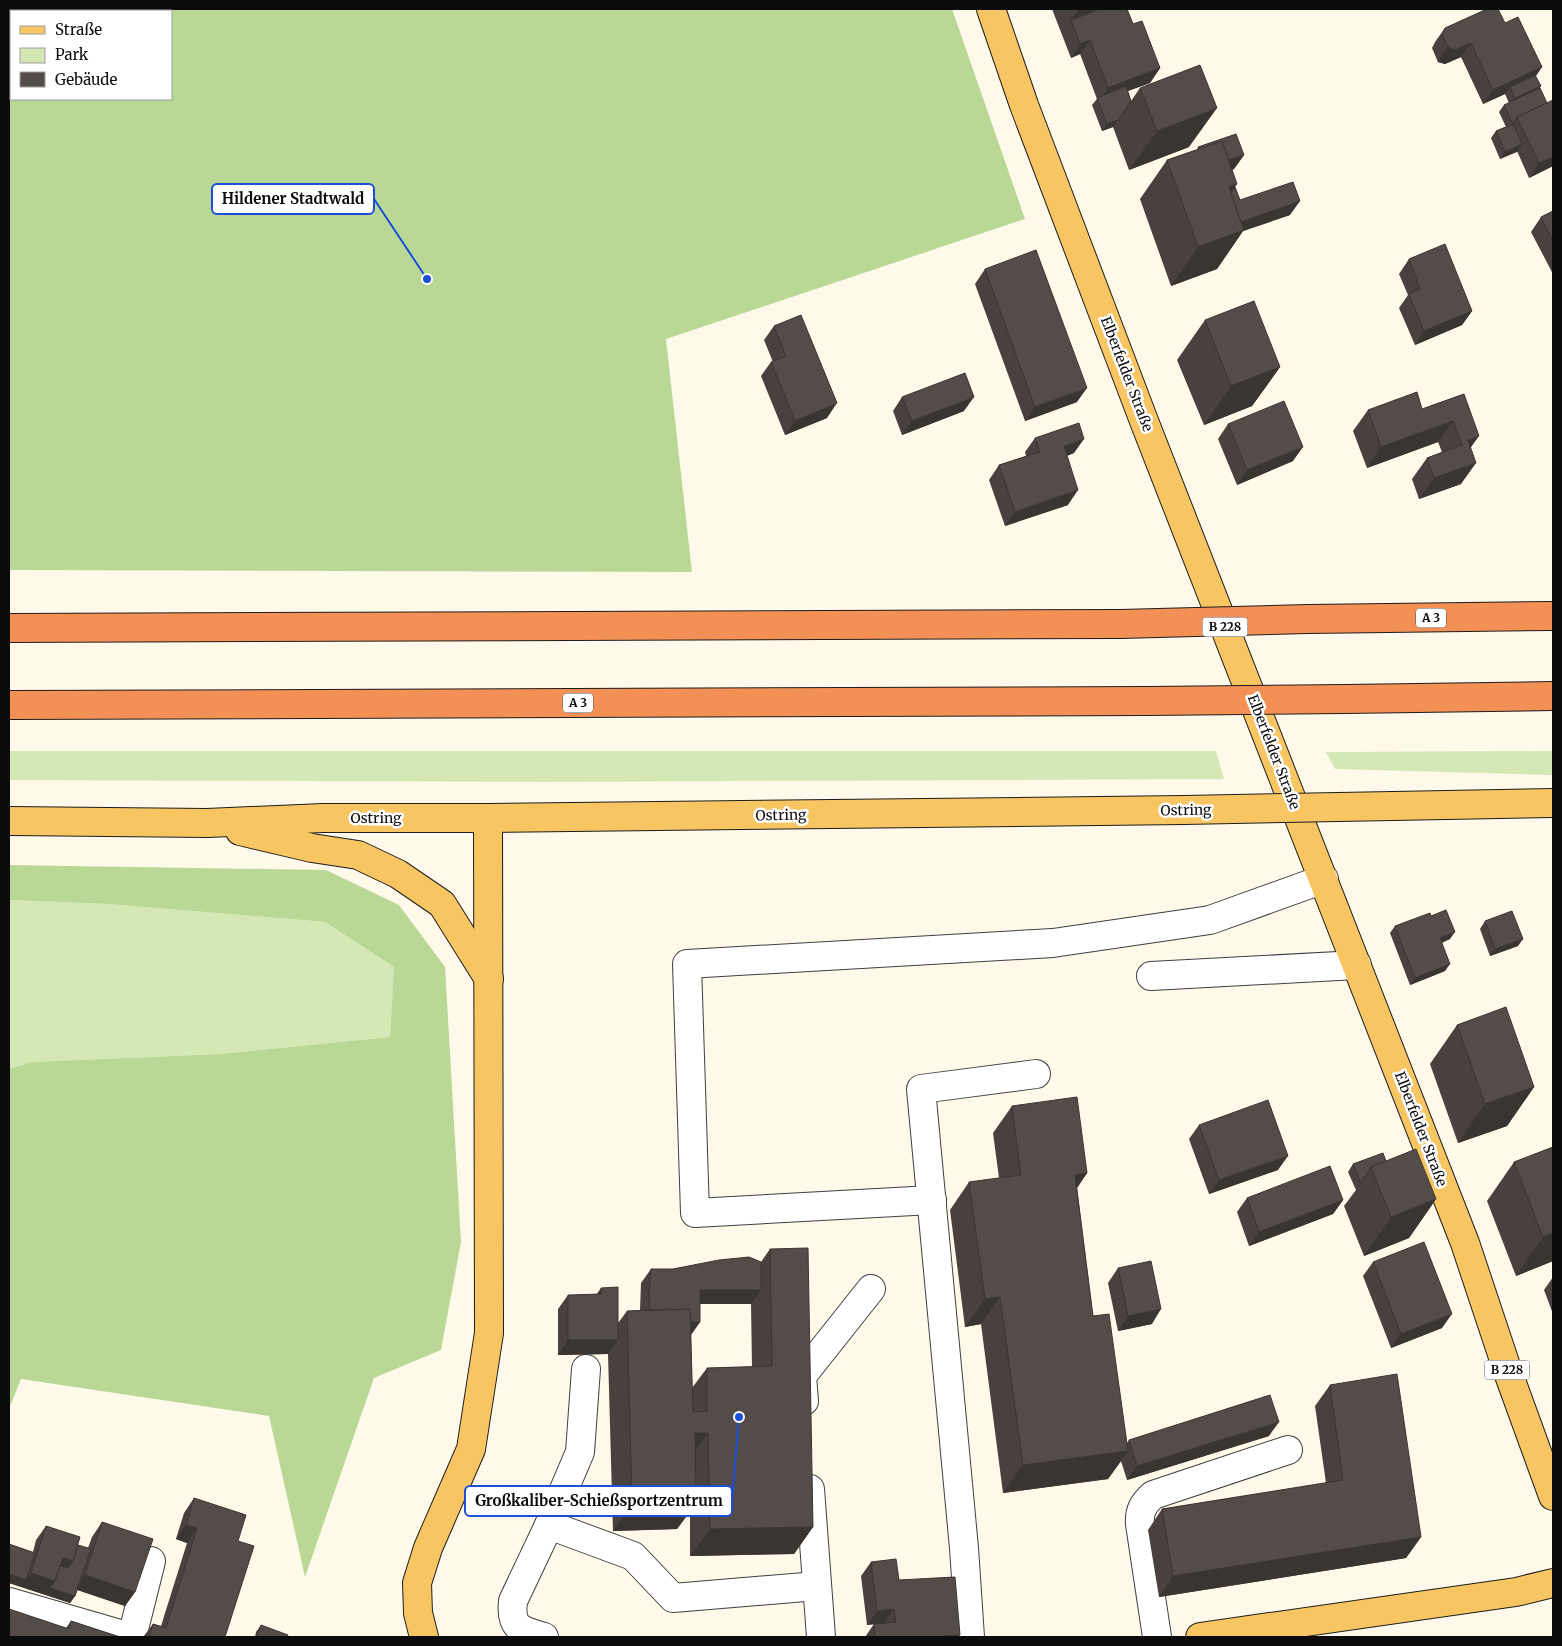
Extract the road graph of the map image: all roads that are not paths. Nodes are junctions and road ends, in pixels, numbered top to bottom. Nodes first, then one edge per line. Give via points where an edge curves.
1 (991, 9) edge
2 (1553, 616) edge
3 (9, 628) edge
4 (1553, 696) edge
5 (9, 705) edge
6 (1553, 803) edge
7 (488, 818) junction
8 (9, 821) edge
9 (206, 823) junction
10 (1324, 878) junction
11 (1357, 965) junction
12 (1151, 976) dead end
13 (489, 979) junction
14 (1036, 1074) dead end
15 (932, 1200) junction
16 (871, 1289) dead end
17 (586, 1369) dead end
18 (805, 1424) edge
19 (1288, 1450) dead end
20 (808, 1462) edge
21 (1553, 1496) edge
22 (549, 1525) junction
23 (151, 1561) edge
24 (1553, 1583) edge
25 (817, 1586) junction
26 (9, 1602) edge
27 (130, 1637) edge
28 (424, 1637) edge
29 (544, 1637) edge
30 (821, 1637) edge
31 (970, 1637) edge
32 (1157, 1637) edge
33 (1200, 1637) edge

1 - 10 main road, Elberfelder Straße / B 228 via 1144,421
2 - 3 highway, A 3, bridge via 1120,624
4 - 5 highway, A 3, bridge via 1344,700
6 - 7 main road, Ostring, bridge
7 - 9 main road, Ostring via 323,818
7 - 13 main road
8 - 9 main road, Ostring
9 - 13 main road via 312,848 358,855 398,874 442,904
10 - 11 main road, Elberfelder Straße / B 228
10 - 15 street via 1210,920 1052,943 686,964 695,1213
11 - 12 street
11 - 21 main road, Elberfelder Straße / B 228 via 1465,1243
13 - 28 main road via 488,1333 471,1449 428,1548 417,1583 418,1613
14 - 15 street via 921,1089
15 - 31 street
16 - 18 street via 802,1376
17 - 22 street via 580,1452
19 - 32 street via 1153,1495 1145,1502 1140,1524
20 - 25 street
22 - 25 street via 633,1556 673,1598
22 - 29 street via 513,1601 512,1614 522,1630
23 - 27 street
24 - 33 main road via 1516,1592
25 - 30 street
26 - 27 street

